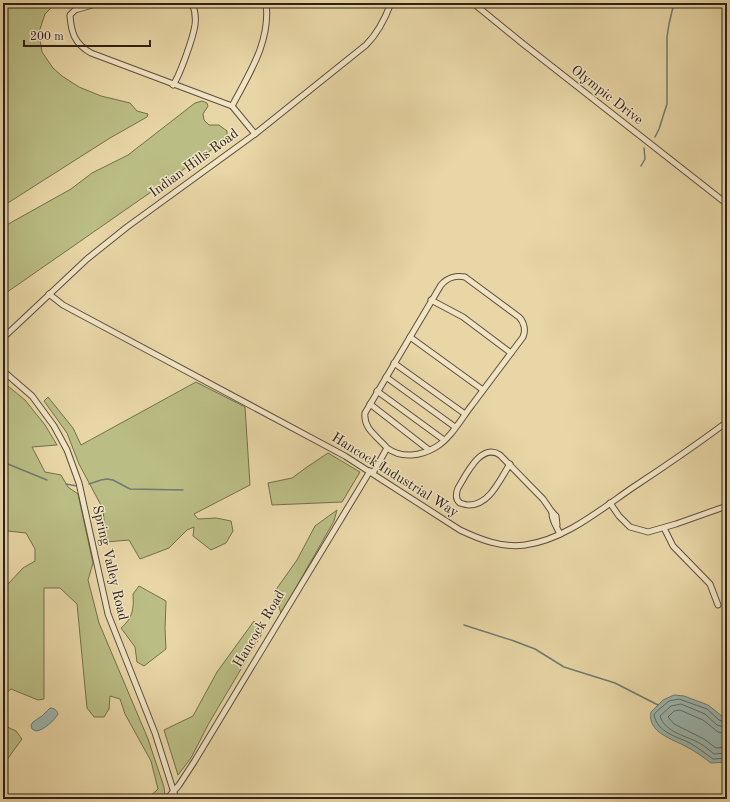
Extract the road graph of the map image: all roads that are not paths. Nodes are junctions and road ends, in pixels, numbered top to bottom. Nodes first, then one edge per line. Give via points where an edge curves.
1 (99, 3) edge
2 (192, 3) edge
3 (266, 3) edge
4 (391, 3) edge
5 (474, 3) edge
6 (173, 85) junction
7 (232, 106) junction
8 (255, 134) junction
9 (727, 204) edge
10 (49, 294) junction
11 (431, 300) junction
12 (410, 337) junction
13 (3, 338) edge
14 (511, 352) junction
15 (394, 363) junction
16 (3, 371) edge
17 (386, 377) junction
18 (483, 390) junction
19 (377, 391) junction
20 (370, 404) junction
21 (465, 414) junction
22 (727, 422) edge
23 (455, 427) junction
24 (444, 440) junction
25 (387, 448) junction
26 (429, 450) junction
27 (510, 464) junction
28 (372, 472) junction
29 (610, 503) junction
30 (727, 506) edge
31 (664, 528) junction
32 (560, 534) junction
33 (718, 605) dead end
34 (174, 791) junction
35 (167, 799) edge
36 (176, 799) edge

1 - 6 street via 75,10 70,15 73,35 83,49
2 - 6 street via 195,13 194,31
3 - 7 street via 267,23 262,44
4 - 8 street, Indian Hills Road via 374,38
5 - 9 street, Olympic Drive
6 - 7 street
7 - 8 street
8 - 10 street, Indian Hills Road via 127,227
10 - 13 street, Indian Hills Road
10 - 28 street, Hancock Industrial Way via 63,305
11 - 12 street
11 - 14 street via 466,319
11 - 14 street via 444,282 452,278 465,277 523,321 524,334
12 - 15 street
12 - 18 street
14 - 18 street
15 - 17 street
15 - 21 street
16 - 34 street, Spring Valley Road via 32,396 54,426 67,450 79,483 108,614 158,739
17 - 19 street
17 - 23 street
18 - 21 street
19 - 20 street
19 - 24 street
20 - 25 street via 365,413 366,424
20 - 26 street
21 - 23 street
22 - 29 street, Hancock Industrial Way
23 - 24 street
24 - 26 street
25 - 26 street via 403,455
25 - 28 street, Hancock Road
27 - 27 street via 497,452 490,451 482,455 458,488 458,500 473,505 484,500
27 - 32 street via 556,514
28 - 32 street, Hancock Industrial Way via 460,530 478,539 504,545 523,545
28 - 34 street, Hancock Road
29 - 31 street via 630,527 648,532
29 - 32 street, Hancock Industrial Way
30 - 31 street
31 - 33 street via 673,546 710,584
34 - 35 street, Hancock Road
34 - 36 street, Spring Valley Road

